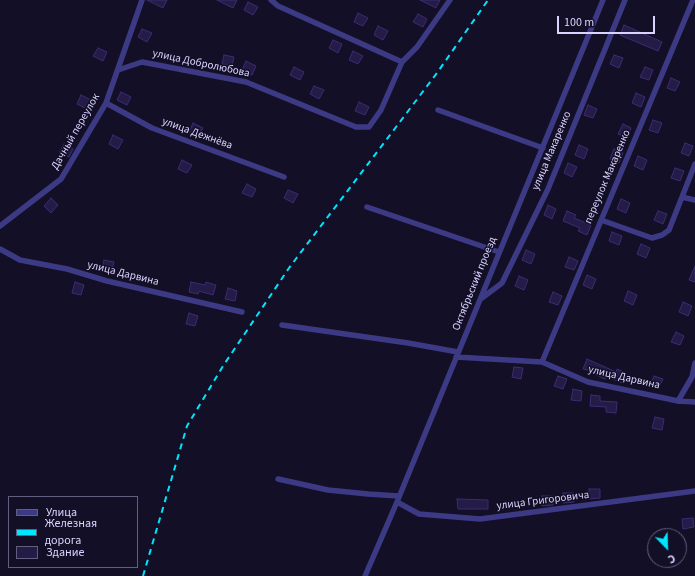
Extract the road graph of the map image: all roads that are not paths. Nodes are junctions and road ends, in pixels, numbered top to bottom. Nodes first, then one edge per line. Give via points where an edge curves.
1 (142, 0) edge
2 (271, 0) edge
3 (450, 0) edge
4 (604, 0) edge
5 (625, 0) edge
6 (693, 0) edge
7 (402, 62) junction
8 (118, 70) junction
9 (106, 103) junction
10 (438, 110) dead end
11 (543, 148) junction
12 (695, 164) edge
13 (284, 177) dead end
14 (682, 197) junction
15 (695, 200) edge
16 (368, 207) dead end
17 (601, 220) junction
18 (0, 226) edge
19 (0, 249) edge
20 (499, 252) junction
21 (480, 299) junction
22 (242, 312) dead end
23 (282, 325) dead end
24 (457, 355) junction
25 (542, 362) junction
26 (695, 363) edge
27 (678, 401) junction
28 (695, 402) edge
29 (278, 479) dead end
30 (695, 491) edge
31 (398, 499) junction
32 (365, 576) edge

1 - 8 street, Дачный переулок
2 - 7 street via 278,6
3 - 7 street via 417,47
4 - 11 street, Октябрьский проезд
5 - 21 street, улица Макаренко via 548,189 502,283
6 - 17 street, переулок Макаренко
7 - 8 street, улица Добролюбова via 381,110 369,127 356,127 246,82 142,62
8 - 9 street, Дачный переулок
9 - 13 street, улица Дежнёва via 152,128
9 - 18 street, Дачный переулок via 61,179
10 - 11 street
11 - 20 street, Октябрьский проезд
12 - 14 street
14 - 15 street
14 - 17 street via 669,230 652,238
16 - 20 street
17 - 25 street, переулок Макаренко
19 - 22 street, улица Дарвина via 20,260
20 - 21 street, Октябрьский проезд
21 - 24 street, Октябрьский проезд
23 - 24 street, улица Дарвина via 408,343
24 - 25 street, улица Дарвина
24 - 31 street, Октябрьский проезд
25 - 27 street, улица Дарвина via 588,382
26 - 27 street via 692,377
27 - 28 street, улица Дарвина
29 - 31 street, улица Григоровича via 328,490
30 - 31 street, улица Григоровича via 480,519 419,514
31 - 32 street, Октябрьский проезд

